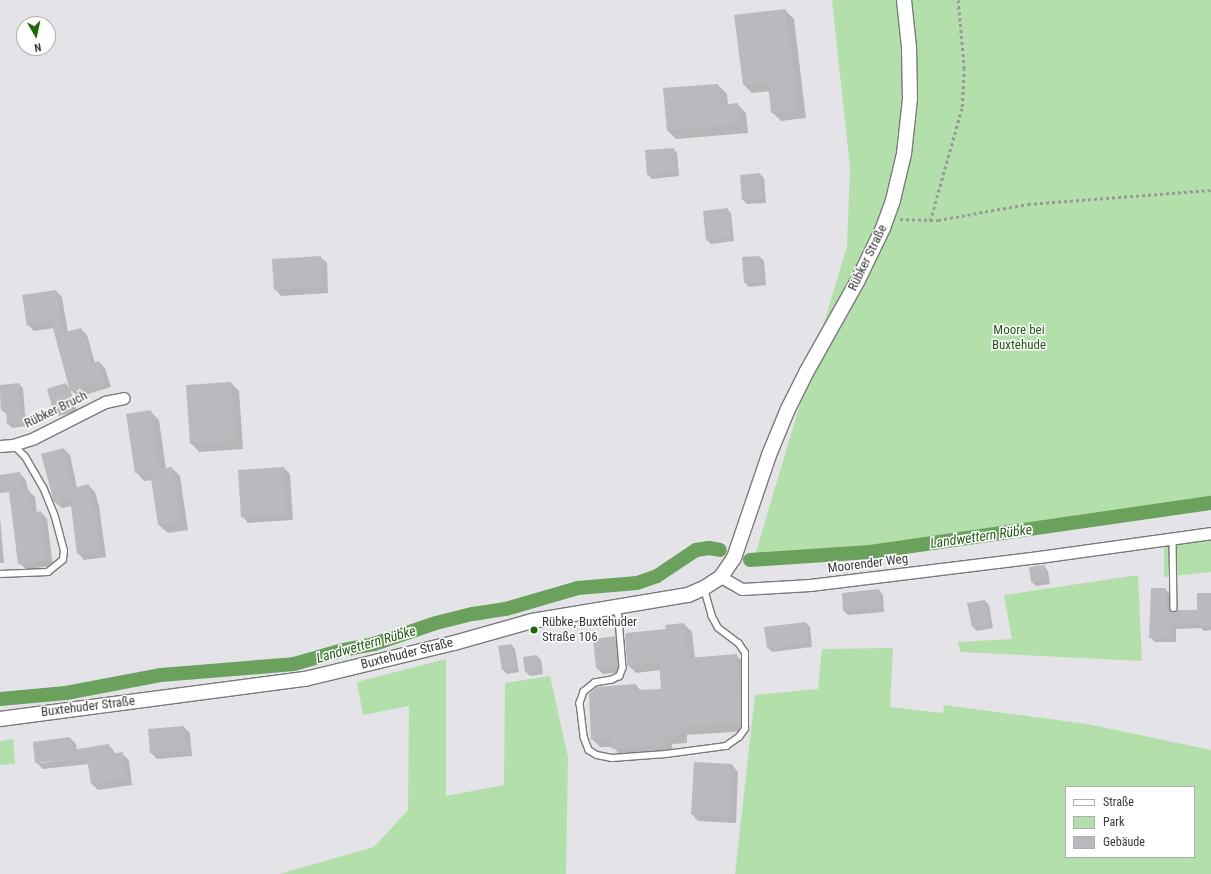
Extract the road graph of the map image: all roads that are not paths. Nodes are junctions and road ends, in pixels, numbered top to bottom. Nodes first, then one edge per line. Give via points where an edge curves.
1 (904, 0) edge
2 (124, 398) dead end
3 (13, 445) junction
4 (0, 446) edge
5 (754, 497) joint
6 (1211, 533) edge
7 (1173, 538) junction
8 (0, 574) edge
9 (721, 577) junction
10 (704, 588) junction
11 (618, 606) junction
12 (1174, 608) dead end
13 (0, 719) edge

1 - 5 street, Rübker Straße via 910,76 908,129 901,169 888,216 858,280 788,408
2 - 3 street, Rübker Bruch via 105,402 34,438
3 - 4 street, Rübker Bruch
3 - 8 lane via 25,457 43,488 55,517 64,550 62,560 48,572
5 - 9 street, Buxtehuder Straße via 734,558
6 - 7 street, Moorender Weg
7 - 9 street, Moorender Weg via 810,585 742,589
7 - 12 lane
9 - 10 street, Buxtehuder Straße
10 - 11 street, Buxtehuder Straße via 688,595
10 - 11 lane via 712,618 718,628 739,644 745,653 746,729 739,738 726,746 612,758 597,755 589,750 584,737 580,703 584,692 595,683 620,676 623,668
11 - 13 street, Buxtehuder Straße via 532,621 454,643 305,679

